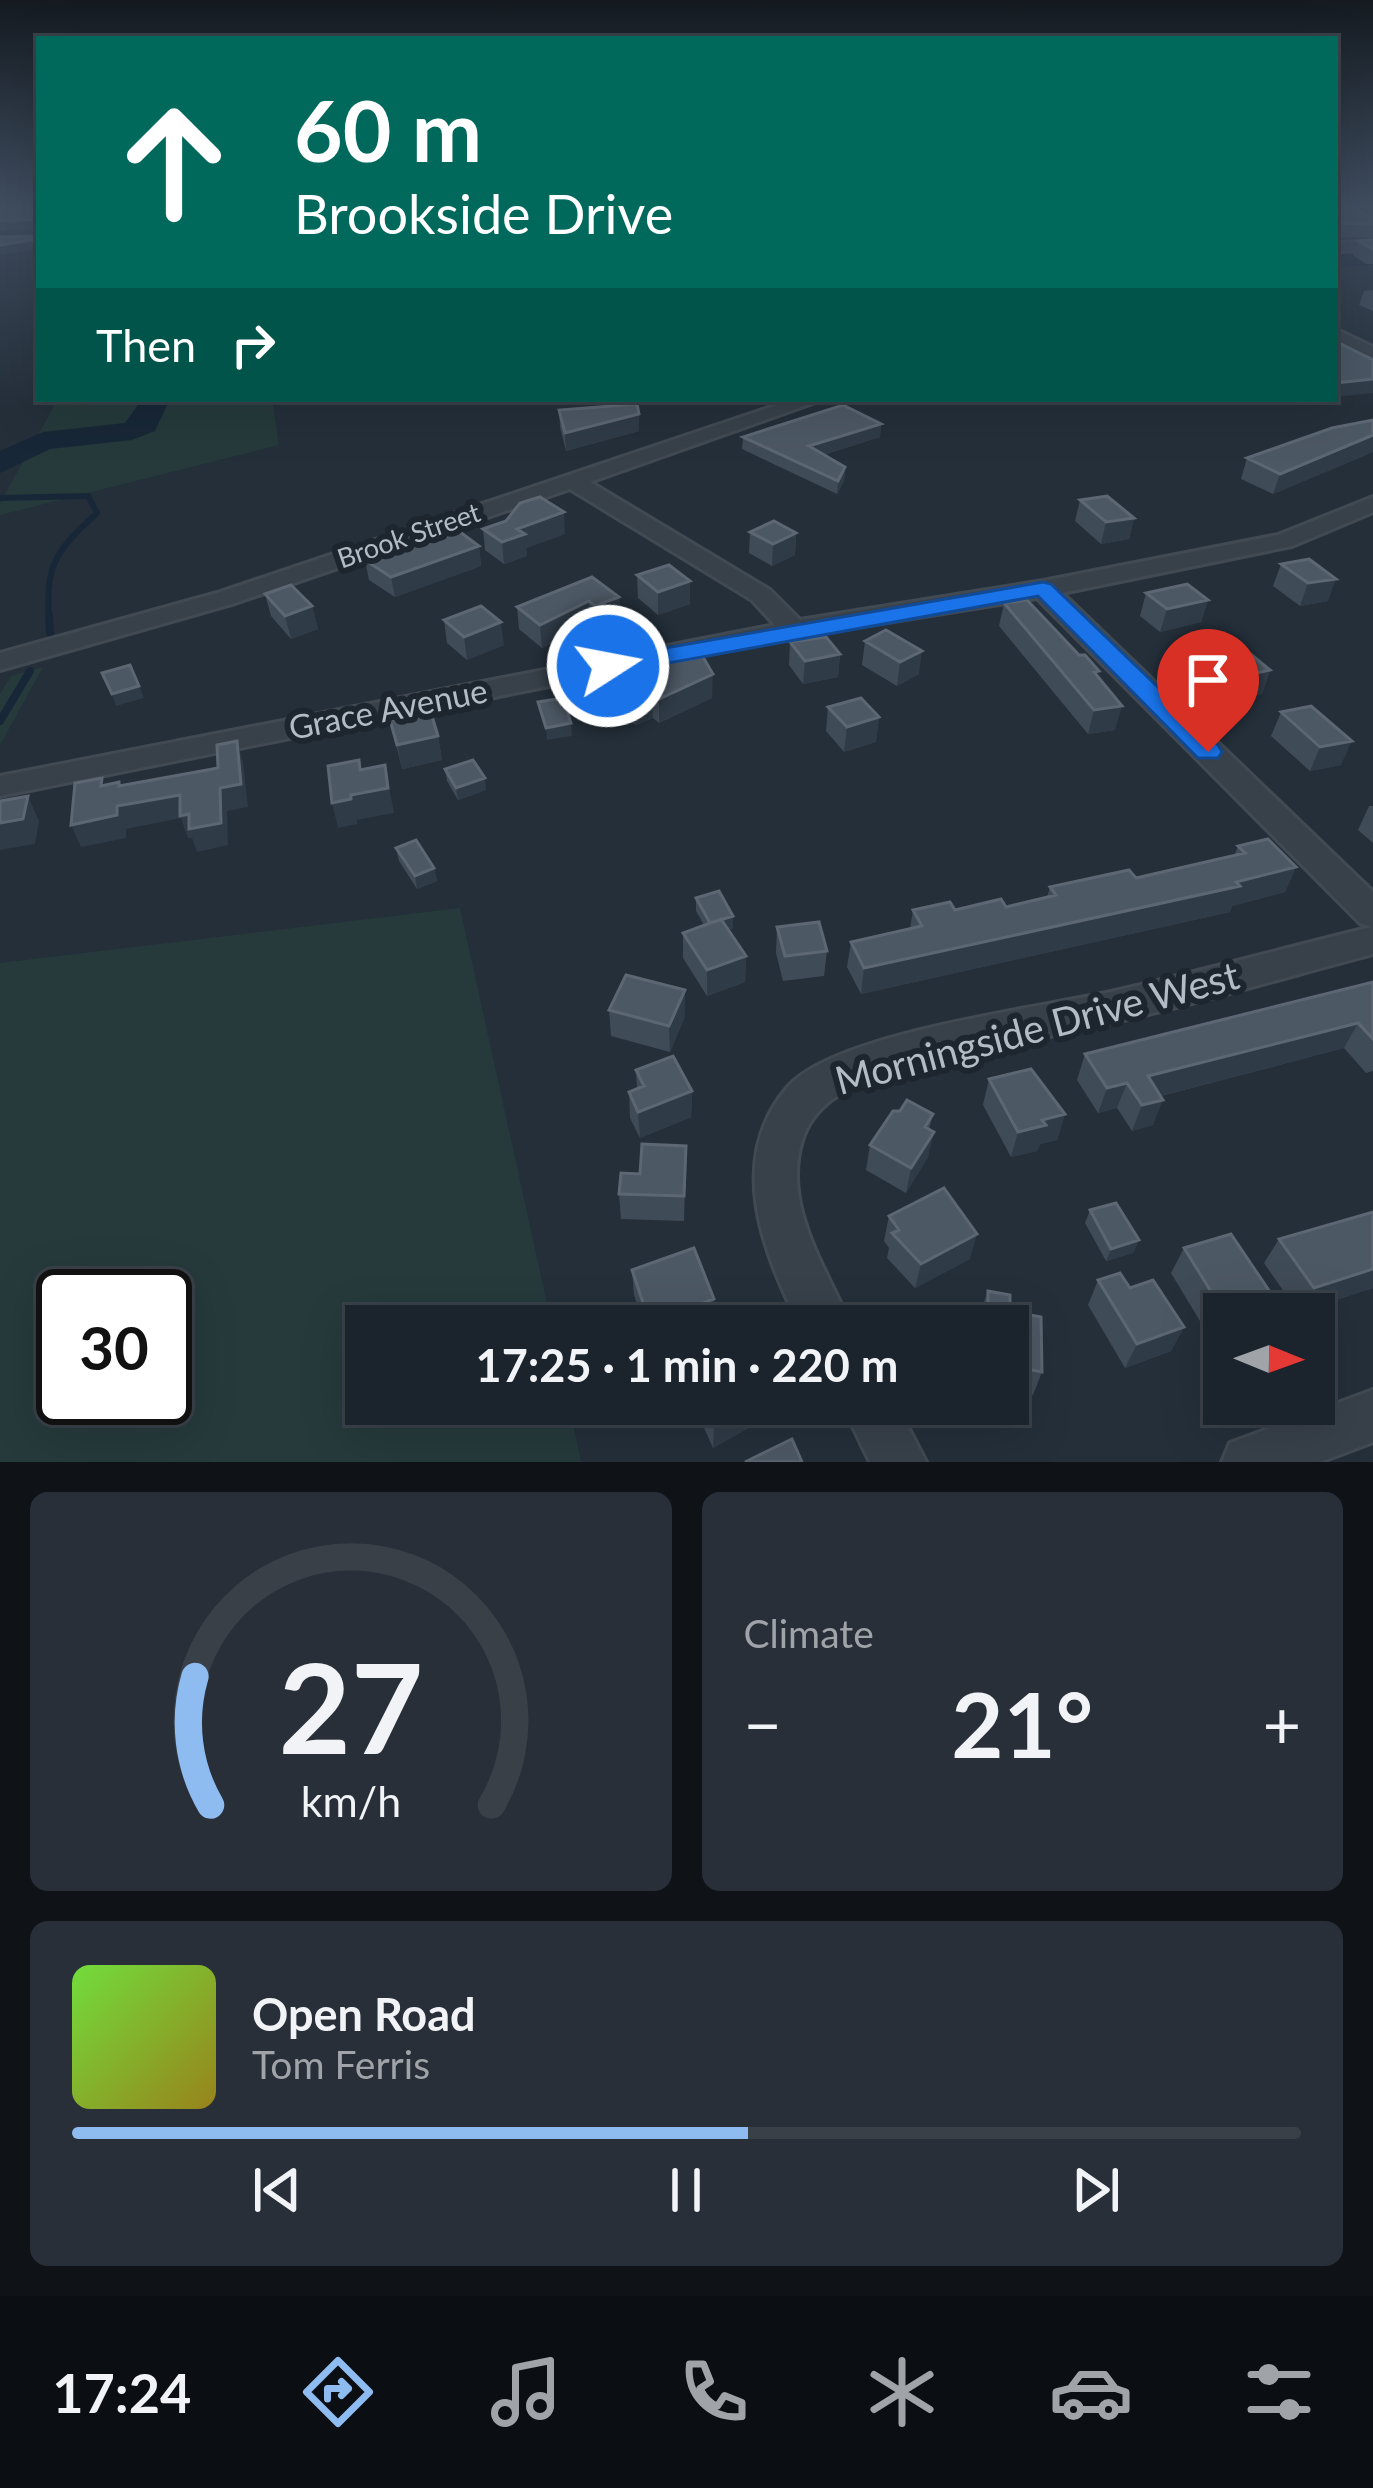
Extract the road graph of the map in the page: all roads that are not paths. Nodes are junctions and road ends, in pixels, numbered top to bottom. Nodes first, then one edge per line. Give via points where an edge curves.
1 (1373, 326) edge
2 (1338, 332) edge
3 (1338, 334) edge
4 (1373, 354) edge
5 (805, 402) edge
6 (572, 481) junction
7 (1367, 512) edge
8 (1043, 589) junction
9 (794, 629) junction
10 (0, 662) edge
11 (0, 786) edge
12 (1373, 914) edge
13 (1373, 940) edge
14 (816, 1305) edge
15 (1373, 1416) edge
16 (879, 1425) edge
17 (899, 1462) edge
18 (1249, 1462) edge

1 - 2 street
3 - 4 street
5 - 6 street, Brook Street
6 - 9 street via 761,595
6 - 10 street, Brook Street via 226,598
7 - 8 street, Grace Avenue via 1285,542
8 - 9 street, Grace Avenue
8 - 12 street
9 - 11 street, Grace Avenue
13 - 14 street, Morningside Drive West via 822,1082 790,1116 778,1148 776,1202
15 - 18 street
16 - 17 street

